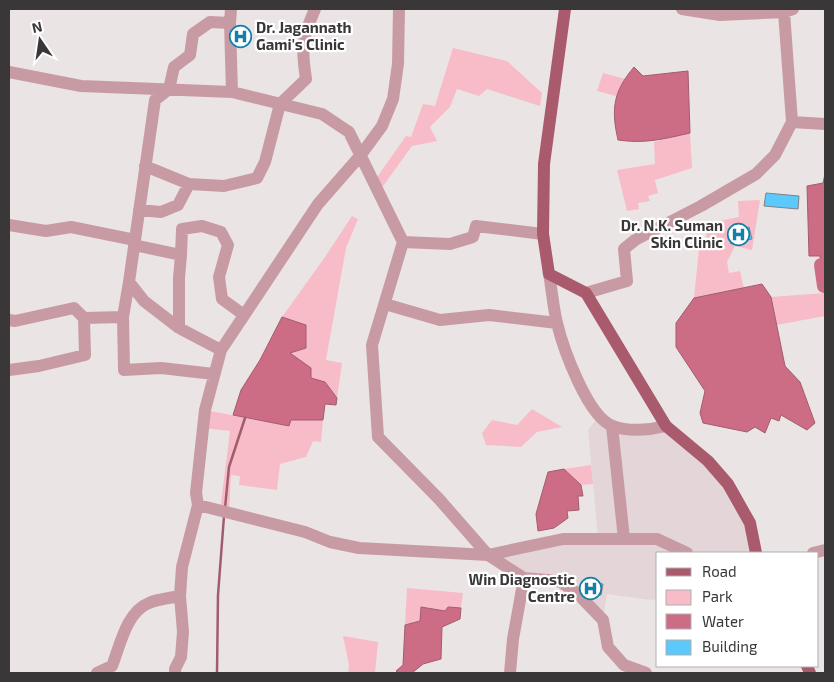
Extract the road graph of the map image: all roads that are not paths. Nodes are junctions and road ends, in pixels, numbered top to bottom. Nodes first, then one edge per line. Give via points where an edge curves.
1 (231, 9) edge
2 (315, 9) edge
3 (399, 9) edge
4 (566, 9) edge
5 (682, 9) edge
6 (788, 10) edge
7 (230, 23) junction
8 (9, 72) edge
9 (169, 89) junction
10 (232, 92) junction
11 (280, 104) junction
12 (792, 122) junction
13 (825, 124) edge
14 (360, 156) junction
15 (146, 166) junction
16 (189, 184) junction
17 (139, 210) junction
18 (9, 226) edge
19 (543, 234) junction
20 (135, 242) junction
21 (403, 242) junction
22 (181, 255) junction
23 (549, 274) junction
24 (129, 282) junction
25 (586, 293) junction
26 (385, 304) junction
27 (244, 315) junction
28 (123, 317) junction
29 (84, 318) junction
30 (9, 320) edge
31 (557, 323) junction
32 (180, 328) junction
33 (221, 350) junction
34 (9, 370) edge
35 (214, 374) junction
36 (612, 426) junction
37 (666, 426) junction
38 (198, 505) junction
39 (624, 538) junction
40 (685, 552) edge
41 (756, 552) edge
42 (488, 555) junction
43 (524, 578) junction
44 (180, 596) junction
45 (621, 669) edge
46 (97, 673) edge
47 (175, 673) edge
48 (510, 673) edge
49 (646, 673) edge

1 - 7 street
2 - 11 street via 304,34 302,54 306,79
3 - 14 street via 398,64 393,100 382,126
4 - 19 main road via 544,164
5 - 6 street via 720,15
6 - 12 street
7 - 9 street via 210,22 193,34 190,55 174,67
7 - 10 street
8 - 9 street via 81,86
9 - 10 street
9 - 15 street via 155,100
10 - 11 street
11 - 14 street via 322,114 350,132
11 - 16 street via 265,162 257,178 224,186
12 - 13 street
12 - 25 street via 775,155 756,174 635,240 624,249 627,281
14 - 21 street
14 - 27 street via 318,204
15 - 16 street
15 - 17 street
16 - 17 street via 178,205 160,212
17 - 20 street
18 - 20 street via 46,231 71,227
19 - 21 street via 476,226 473,237 450,244
19 - 23 main road
20 - 22 street
20 - 24 street
21 - 26 street
22 - 27 street via 182,229 202,226 221,232 228,245 219,277 222,299
22 - 32 street
23 - 25 main road
23 - 31 street
24 - 28 street
24 - 32 street via 144,301
25 - 37 main road
26 - 31 street via 440,320 489,315
26 - 42 street via 372,345 378,437
27 - 33 street
28 - 29 street
28 - 35 street via 124,370 161,368
29 - 30 street via 74,308
29 - 34 street via 85,355
31 - 36 street via 583,393 599,416
32 - 33 street
33 - 35 street
35 - 38 street via 205,410 196,493
36 - 37 street via 647,431
36 - 39 street
37 - 41 main road via 708,460 728,484 750,523
38 - 42 street via 358,548
38 - 44 street via 182,567
39 - 40 street via 656,539
39 - 42 street via 563,539
42 - 43 street
43 - 45 street via 559,581 577,592 602,620 608,647
43 - 48 street
44 - 46 street via 148,603 135,613 112,666
44 - 47 street via 181,657
45 - 49 street

